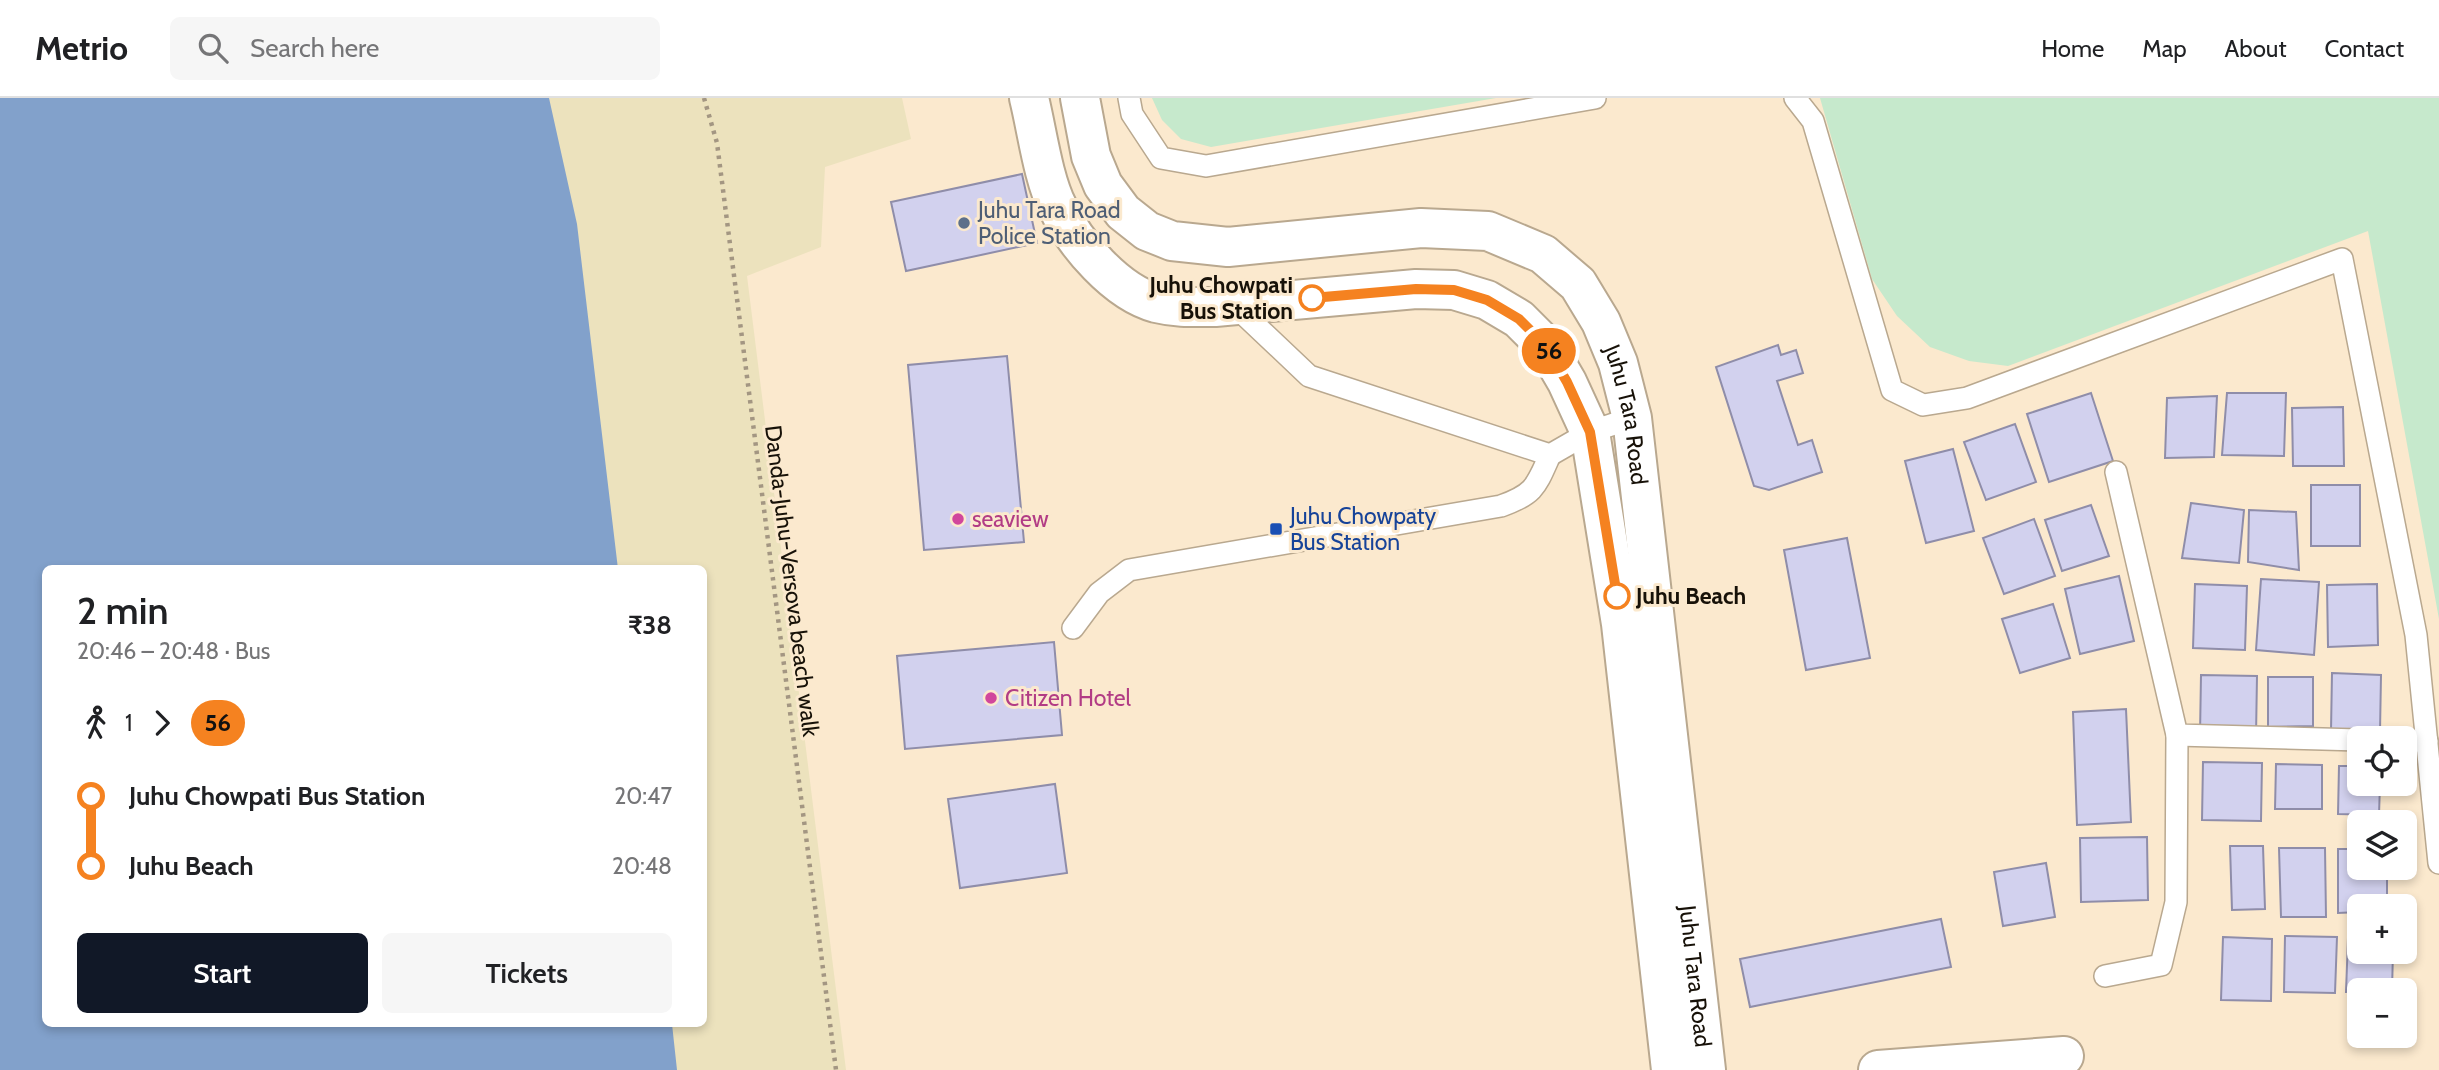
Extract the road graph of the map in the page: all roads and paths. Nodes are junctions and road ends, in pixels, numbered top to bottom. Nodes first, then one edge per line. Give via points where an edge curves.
1 (704, 98) edge
2 (1029, 98) edge
3 (1080, 98) edge
4 (1129, 98) edge
5 (1595, 98) edge
6 (1795, 98) edge
7 (1234, 305) junction
8 (1632, 418) junction
9 (1590, 432) junction
10 (1550, 455) junction
11 (2116, 472) dead end
12 (1073, 628) dead end
13 (2177, 735) junction
14 (2347, 740) edge
15 (2417, 741) edge
16 (2427, 741) junction
17 (2439, 863) edge
18 (2105, 976) dead end
19 (2064, 1056) dead end
20 (836, 1070) edge
21 (1671, 1070) edge
22 (1706, 1070) edge
23 (1878, 1070) edge

1 - 20 path, Danda-Juhu-Versova beach walk via 717,143
2 - 7 main road, Juhu Tara Road via 1056,206 1101,269 1154,302 1182,307
3 - 8 main road, Juhu Tara Road via 1091,156 1103,185 1147,231 1172,241 1228,247 1421,228 1488,231 1543,254 1578,284 1601,322 1618,363
4 - 5 lane via 1132,114 1161,158 1206,166
6 - 16 lane via 1812,121 1892,390 1923,405 1967,398 2342,259 2416,635
7 - 9 main road, Juhu Tara Road via 1416,289 1454,290 1487,300 1519,319 1546,346
7 - 10 lane via 1309,376
8 - 9 lane
8 - 22 main road, Juhu Tara Road
9 - 10 lane
9 - 21 main road, Juhu Tara Road via 1622,624
10 - 12 lane via 1535,488 1502,506 1129,570 1099,593
11 - 13 lane
13 - 14 lane
13 - 18 lane via 2176,902 2161,965
15 - 16 lane
16 - 17 lane
19 - 23 main road

